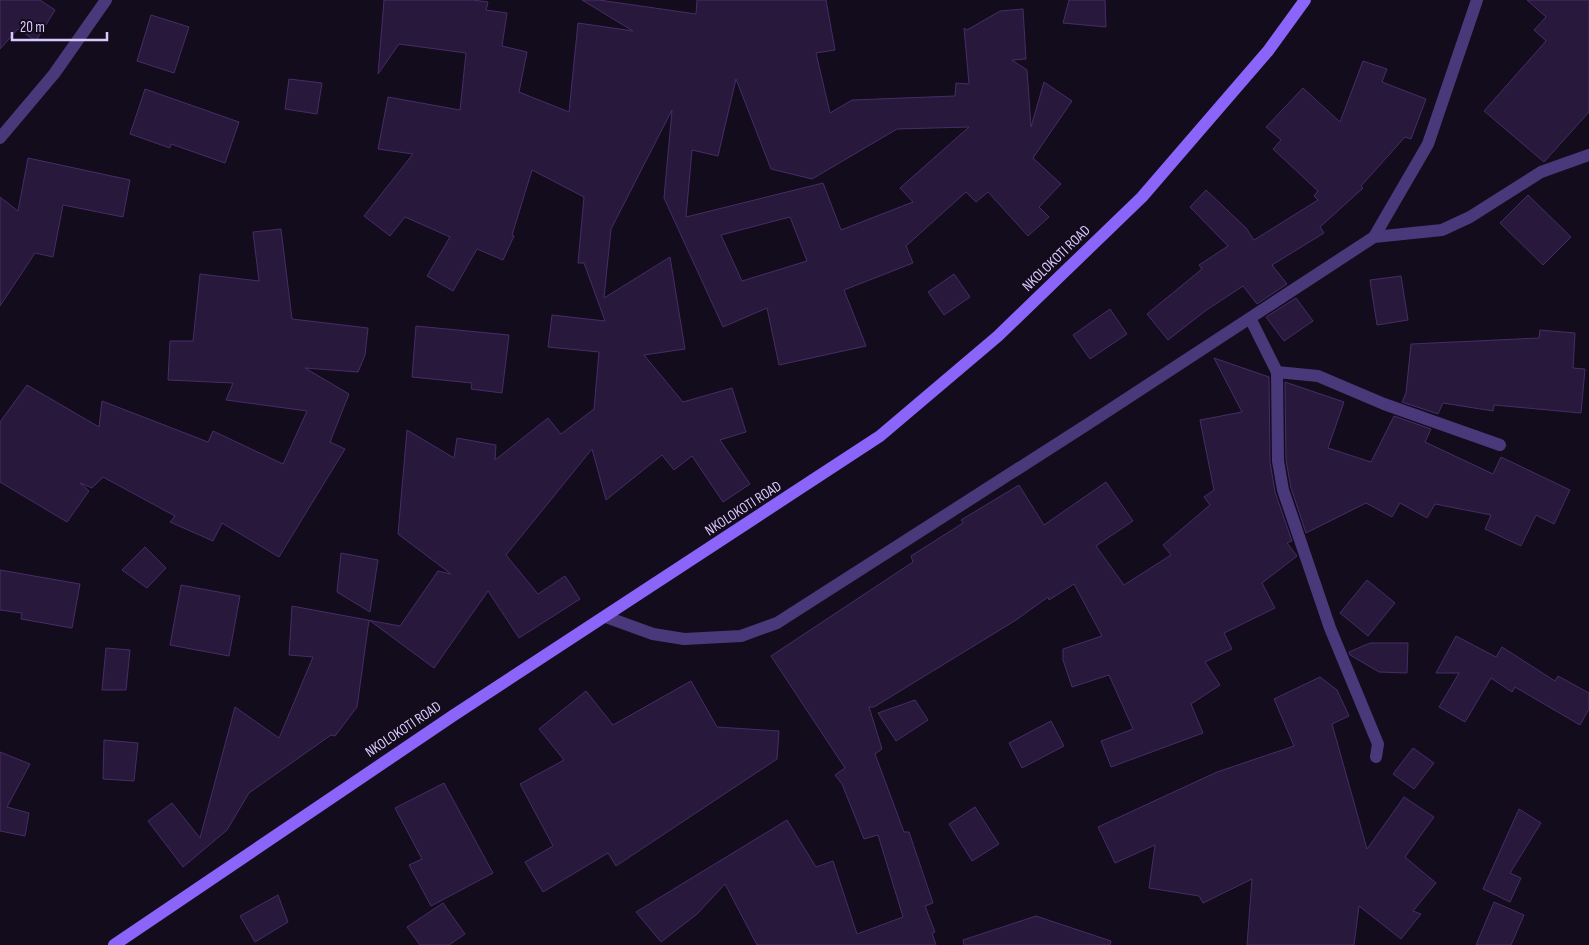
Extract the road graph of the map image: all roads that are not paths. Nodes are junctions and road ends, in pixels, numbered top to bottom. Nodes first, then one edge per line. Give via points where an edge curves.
1 (106, 0) edge
2 (1305, 0) edge
3 (1477, 0) edge
4 (0, 138) edge
5 (1589, 155) edge
6 (1374, 237) junction
7 (1250, 318) junction
8 (1277, 372) junction
9 (1500, 445) dead end
10 (606, 617) junction
11 (1376, 757) dead end
12 (114, 945) edge

1 - 4 street via 54,74
2 - 10 main road, NKOLOKOTI ROAD via 1268,51 1142,197 998,336 880,436
3 - 6 street via 1428,144
5 - 6 street via 1541,172 1470,217 1442,230
6 - 7 street
7 - 8 street
7 - 10 street via 776,623 741,636 684,639 653,634
8 - 9 street via 1318,376 1384,404
8 - 11 street via 1278,461 1283,490 1330,628 1378,744
10 - 12 main road, NKOLOKOTI ROAD via 454,715

